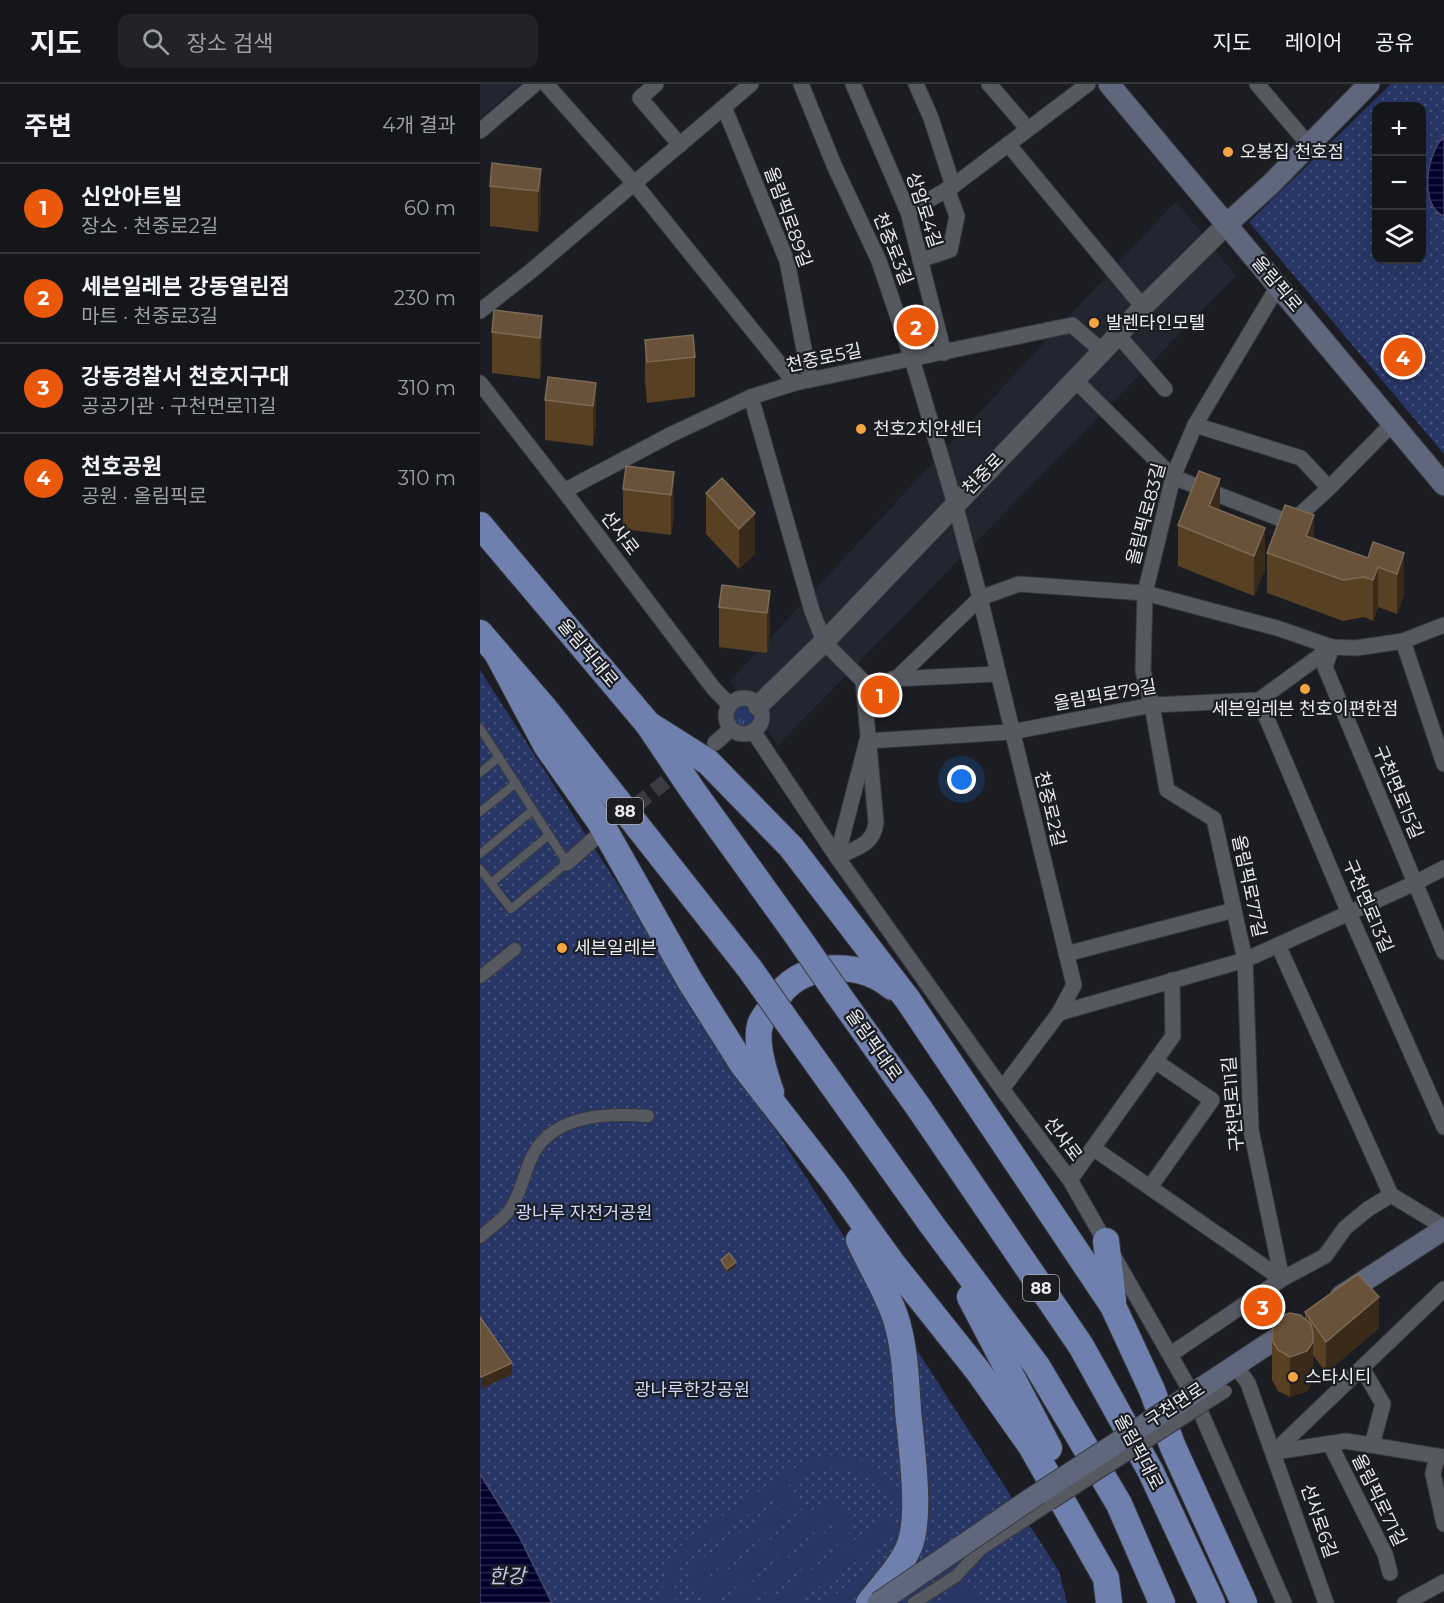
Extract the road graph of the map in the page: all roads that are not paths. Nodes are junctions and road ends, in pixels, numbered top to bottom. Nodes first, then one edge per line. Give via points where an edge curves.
1 (535, 84) edge
2 (546, 84) edge
3 (656, 84) edge
4 (801, 84) edge
5 (853, 84) edge
6 (916, 84) edge
7 (989, 84) edge
8 (1088, 84) edge
9 (1109, 84) edge
10 (1257, 84) edge
11 (1368, 84) edge
12 (746, 86) edge
13 (724, 107) junction
14 (1028, 129) junction
15 (480, 131) edge
16 (1008, 144) junction
17 (680, 145) junction
18 (1309, 145) junction
19 (634, 183) junction
20 (950, 188) junction
21 (908, 212) junction
22 (1227, 224) junction
23 (920, 260) junction
24 (1278, 286) junction
25 (1143, 307) junction
26 (480, 311) edge
27 (1118, 335) junction
28 (1102, 351) junction
29 (944, 352) junction
30 (912, 359) junction
31 (1074, 380) junction
32 (802, 381) junction
33 (480, 383) edge
34 (1165, 389) dead end
35 (751, 397) junction
36 (1393, 423) junction
37 (1195, 425) junction
38 (1173, 477) junction
39 (1444, 485) edge
40 (1329, 488) junction
41 (564, 491) junction
42 (955, 504) junction
43 (480, 525) edge
44 (1146, 592) junction
45 (980, 598) junction
46 (1444, 625) edge
47 (480, 633) edge
48 (1403, 641) junction
49 (824, 642) junction
50 (1332, 647) junction
51 (498, 655) junction
52 (997, 674) junction
53 (896, 679) junction
54 (863, 681) junction
55 (1259, 700) junction
56 (730, 705) junction
57 (758, 705) junction
58 (1152, 705) junction
59 (648, 724) junction
60 (480, 728) edge
61 (731, 729) junction
62 (1438, 729) edge
63 (753, 731) junction
64 (1011, 732) junction
65 (867, 741) junction
66 (715, 743) dead end
67 (500, 757) junction
68 (1444, 764) edge
69 (480, 773) edge
70 (516, 783) junction
71 (533, 810) junction
72 (480, 812) edge
73 (549, 835) junction
74 (595, 838) tunnel mouth
75 (480, 854) edge
76 (837, 857) junction
77 (567, 863) junction
78 (1444, 868) edge
79 (480, 869) edge
80 (1416, 883) junction
81 (491, 884) junction
82 (1234, 910) junction
83 (1349, 913) junction
84 (1278, 945) junction
85 (515, 949) dead end
86 (1444, 952) edge
87 (1066, 954) junction
88 (1245, 960) junction
89 (480, 977) edge
90 (1172, 980) junction
91 (908, 1000) junction
92 (1059, 1013) junction
93 (1155, 1061) junction
94 (1002, 1089) junction
95 (775, 1105) junction
96 (648, 1116) dead end
97 (1444, 1127) edge
98 (1093, 1148) junction
99 (1070, 1180) junction
100 (834, 1182) junction
101 (1150, 1186) junction
102 (1391, 1195) junction
103 (932, 1225) junction
104 (1444, 1228) edge
105 (480, 1237) edge
106 (1106, 1241) junction
107 (1282, 1279) junction
108 (1444, 1289) edge
109 (1113, 1306) junction
110 (1171, 1354) junction
111 (1362, 1368) junction
112 (1226, 1378) junction
113 (1152, 1390) junction
114 (1330, 1444) junction
115 (1372, 1445) junction
116 (1274, 1452) junction
117 (1440, 1456) edge
118 (1444, 1524) edge
119 (1102, 1570) junction
120 (1390, 1574) dead end
121 (1444, 1582) edge
122 (869, 1603) edge
123 (878, 1603) edge
124 (914, 1603) edge
125 (1109, 1603) edge
126 (1119, 1603) edge
127 (1162, 1603) edge
128 (1212, 1603) edge
129 (1244, 1603) edge
130 (1255, 1603) edge
131 (1284, 1603) edge
132 (1326, 1603) edge
133 (1405, 1603) edge

1 - 15 street
2 - 19 street
3 - 17 street via 640,98
4 - 30 street, 천중로3길 via 879,261
5 - 21 street, 상암로4길
6 - 20 street via 931,118
7 - 14 street
8 - 14 street
9 - 22 main road, 올림픽로
10 - 18 street
11 - 18 main road, 천중로
12 - 13 street
13 - 17 street
13 - 32 street, 올림픽로89길 via 787,261
14 - 16 street
16 - 20 street
16 - 25 street
17 - 19 street
18 - 22 main road, 천중로
19 - 26 street
19 - 32 street
20 - 21 street
20 - 23 street via 957,216 950,250
21 - 23 street, 상암로4길
22 - 24 main road, 올림픽로
22 - 25 street, 천중로
23 - 29 street, 상암로4길
24 - 36 main road, 올림픽로
24 - 37 street, 올림픽로83길
25 - 27 street, 천중로
27 - 28 street, 천중로
27 - 34 street
28 - 29 street, 천중로5길 via 1072,325
28 - 31 street, 천중로
29 - 30 street, 천중로5길
30 - 32 street, 천중로5길
30 - 42 street, 천중로3길
31 - 38 street
31 - 42 street, 천중로
32 - 35 street, 천중로5길
33 - 41 street, 선사로
35 - 41 street, 천중로5길
35 - 49 street
36 - 39 main road, 올림픽로
36 - 40 street
37 - 38 street, 올림픽로83길
37 - 40 street via 1301,459
38 - 40 street via 1291,523
38 - 44 street, 올림픽로83길
41 - 56 street, 선사로
42 - 45 street, 천중로2길
42 - 49 street, 천중로
43 - 59 highway, 올림픽대로 / 88
44 - 45 street via 1019,584
44 - 50 street
44 - 58 street, 올림픽로83길 via 1143,671
45 - 52 street, 천중로2길
45 - 53 street
46 - 48 street
47 - 51 highway, 88
48 - 50 street via 1356,648
48 - 62 street
49 - 54 street
49 - 57 street, 천중로
50 - 55 street
50 - 80 street, 구천면로15길 via 1325,667
51 - 95 highway via 546,745 600,822 690,981 743,1065
51 - 103 highway, 88, bridge via 750,969
52 - 53 street
52 - 64 street, 천중로2길
53 - 54 street
54 - 65 street
55 - 58 street, 올림픽로79길
55 - 83 street, 구천면로13길
56 - 57 street via 746,699
56 - 61 street via 726,715
57 - 63 street via 762,719
58 - 64 street, 올림픽로79길
58 - 82 street, 올림픽로77길 via 1167,790 1214,819
59 - 91 highway via 708,762 791,847
59 - 128 highway, 올림픽대로 / 88, bridge via 919,1108 1081,1346 1151,1472
60 - 67 lane
61 - 63 street via 739,734
61 - 66 street
62 - 68 street
63 - 76 street, 선사로
64 - 65 street, 올림픽로79길
64 - 87 street, 천중로2길
65 - 76 street
65 - 76 street via 875,832 868,842
67 - 69 lane
67 - 70 lane
70 - 71 lane
70 - 72 lane
71 - 73 lane
71 - 75 lane
73 - 77 lane
73 - 81 lane
74 - 77 street
76 - 94 street, 선사로
77 - 81 lane via 511,909
78 - 80 street, 올림픽로77길
79 - 81 lane
80 - 83 street, 올림픽로77길
80 - 86 street, 구천면로15길
82 - 87 street
82 - 88 street, 올림픽로77길
83 - 84 street, 올림픽로77길
83 - 97 street, 구천면로13길
84 - 88 street, 올림픽로77길
84 - 102 street
85 - 89 street
87 - 92 street, 천중로2길 via 1074,985
88 - 90 street, 올림픽로77길
88 - 107 street, 구천면로11길 via 1251,1130
90 - 92 street, 올림픽로77길
90 - 93 street via 1173,1036
91 - 95 highway via 883,978 845,967 804,974 785,987 760,1024 764,1073
91 - 109 highway
92 - 94 street, 천중로2길
93 - 98 street
93 - 101 street via 1212,1100
94 - 99 street, 선사로
95 - 100 highway
96 - 105 street via 594,1116 558,1130 542,1142 530,1160 510,1209
98 - 99 street
98 - 101 street
99 - 106 street, 선사로
100 - 119 highway via 1031,1446
100 - 122 highway via 896,1320 903,1347 915,1481 909,1546
101 - 107 street
102 - 104 street
102 - 107 street via 1345,1228 1325,1256
103 - 119 highway via 1089,1528
103 - 127 highway, 88 via 1037,1366 1119,1504
104 - 112 main road, 구천면로 via 1319,1310
106 - 109 highway
106 - 110 street, 선사로
107 - 110 street
108 - 111 street
109 - 113 highway
110 - 131 street, 선사로 via 1194,1397
111 - 115 street via 1383,1404
111 - 116 street
112 - 116 street, 선사로6길 via 1248,1383
112 - 123 main road, 구천면로, bridge via 1029,1500
112 - 124 street, bridge via 981,1549 956,1576
113 - 129 highway via 1173,1447
113 - 130 highway via 1181,1435
114 - 115 street, 올림픽로71길 via 1346,1441
114 - 116 street, 올림픽로71길
114 - 120 street, 올림픽로71길 via 1385,1554
115 - 117 street, 올림픽로71길
116 - 132 street, 선사로6길
117 - 118 street, 올림픽로71길 via 1433,1474
119 - 125 highway
119 - 126 highway
121 - 133 street

